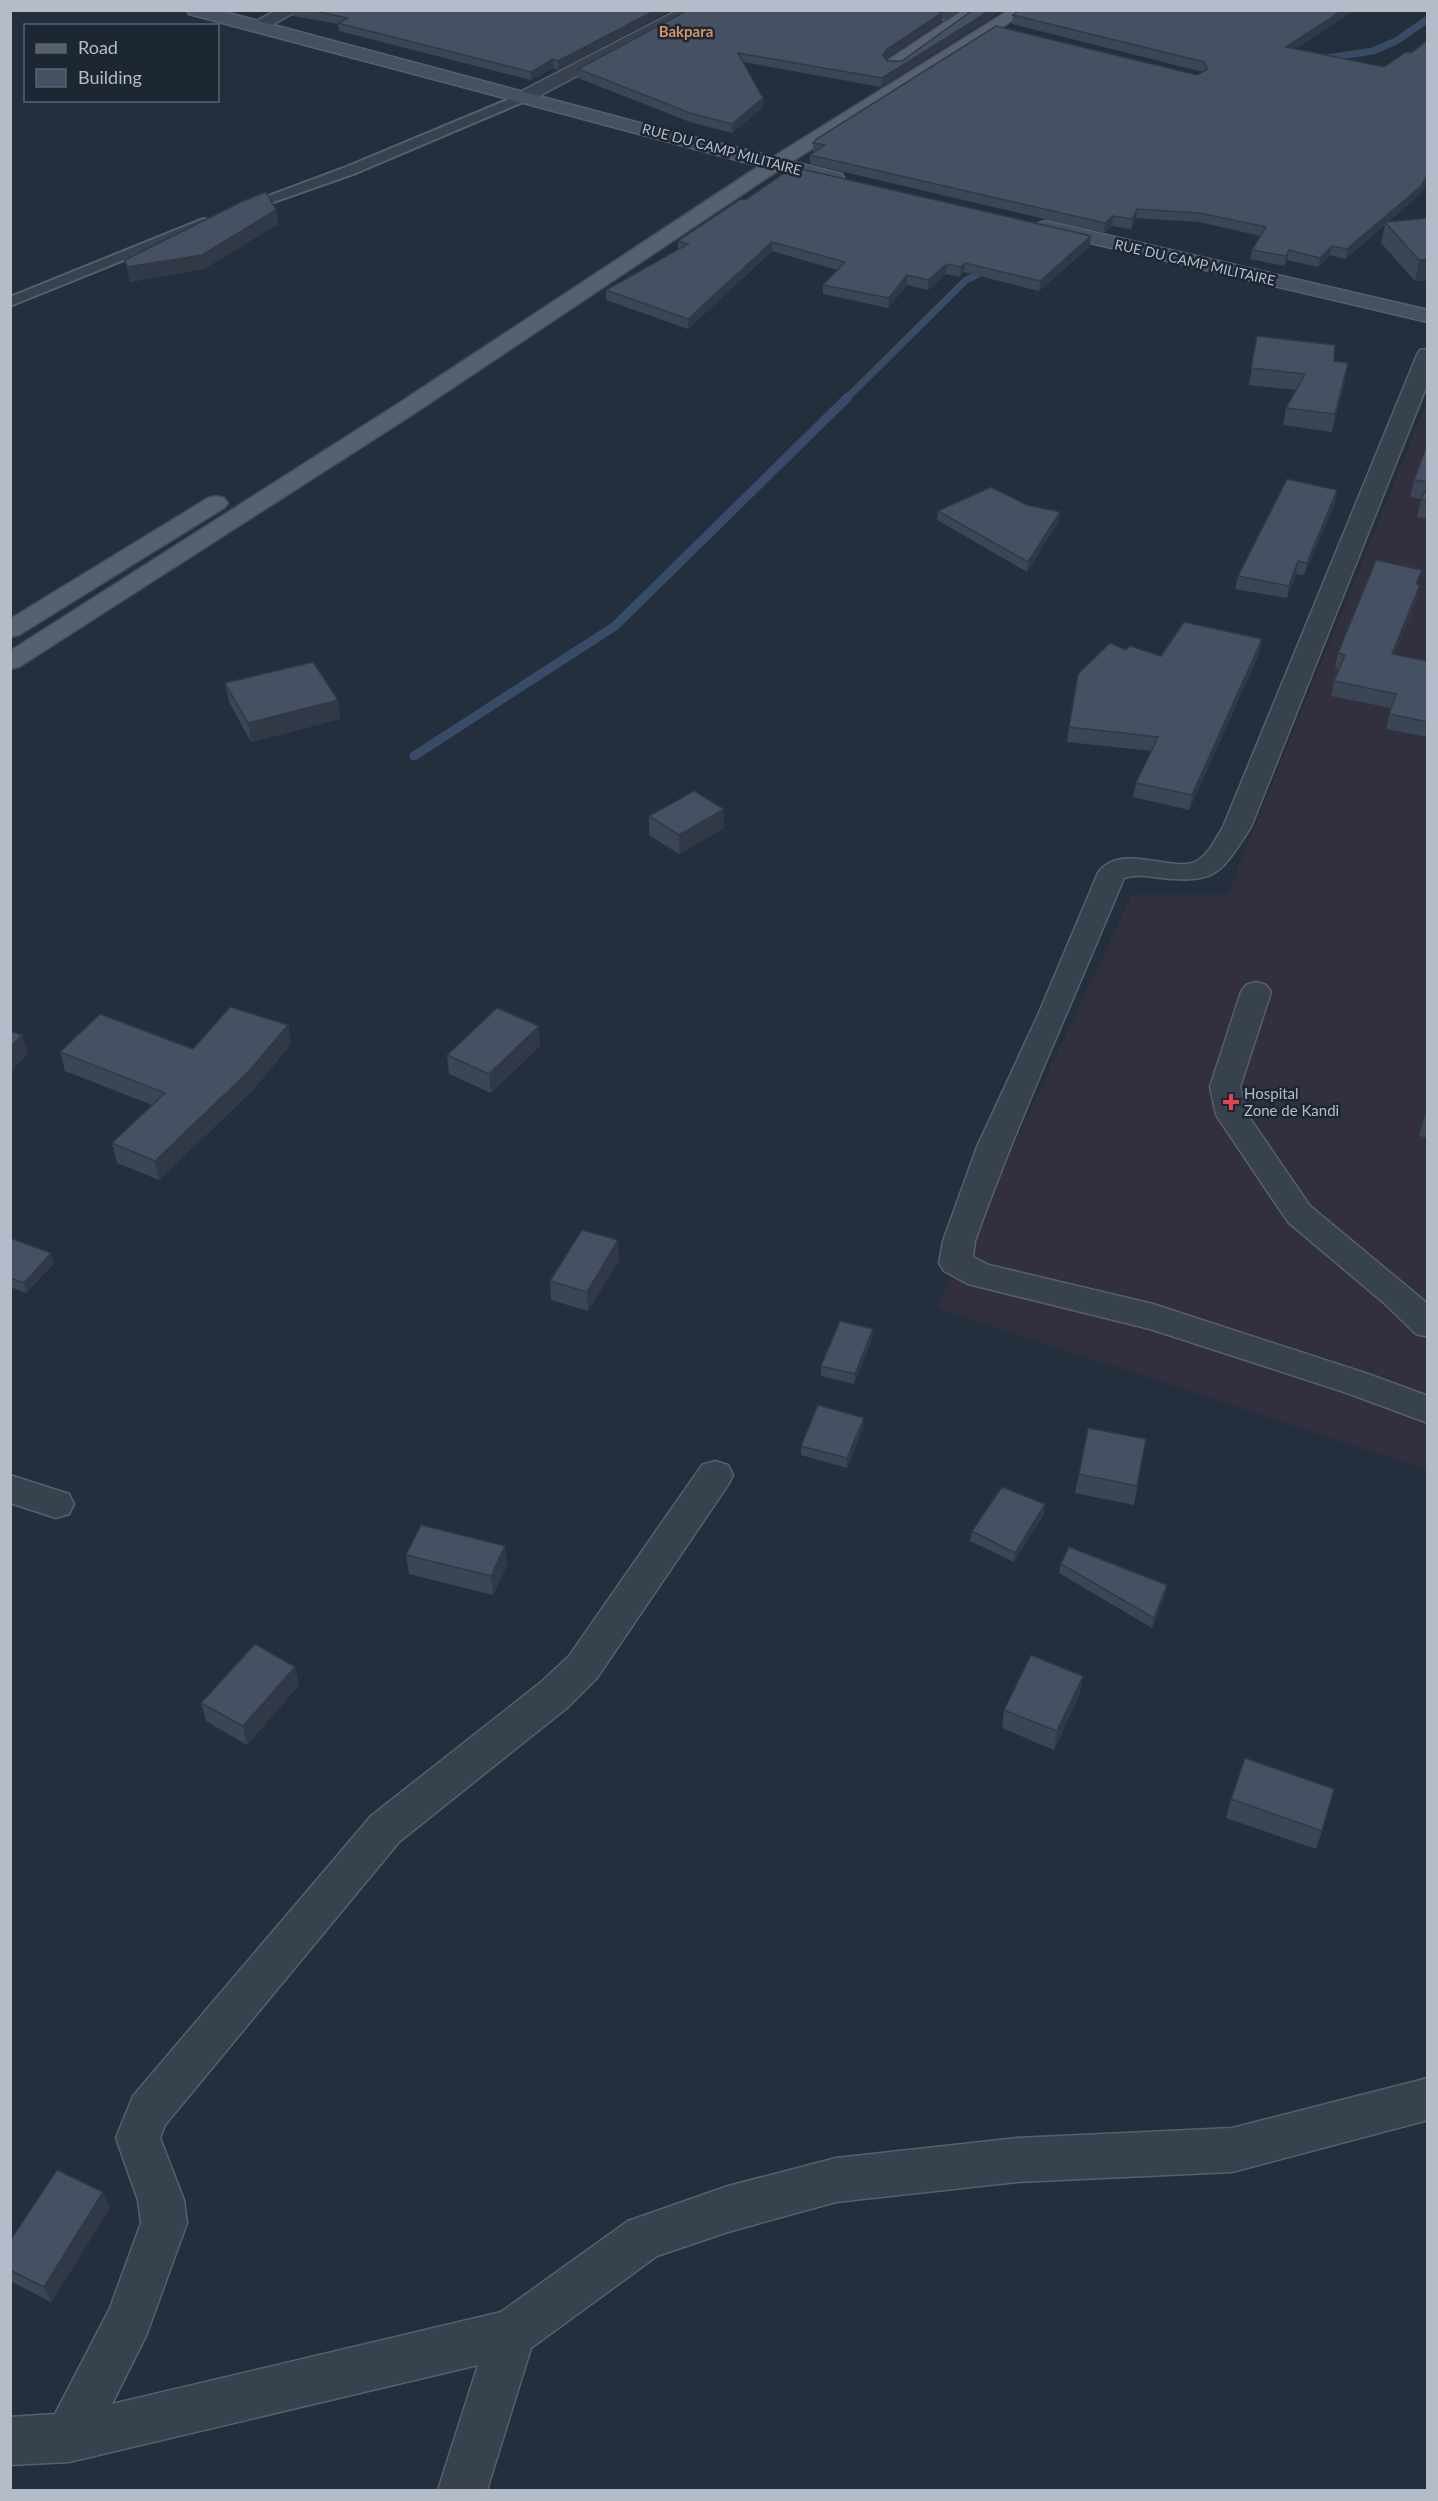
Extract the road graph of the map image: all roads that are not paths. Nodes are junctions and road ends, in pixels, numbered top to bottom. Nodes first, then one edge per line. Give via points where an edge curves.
1 (195, 10) edge
2 (291, 10) edge
3 (692, 10) edge
4 (926, 10) edge
5 (1021, 10) edge
6 (968, 15) edge
7 (257, 26) junction
8 (996, 27) junction
9 (1018, 33) edge
10 (876, 76) edge
11 (857, 89) dead end
12 (526, 96) junction
13 (752, 159) junction
14 (775, 164) junction
15 (857, 183) edge
16 (1032, 224) edge
17 (532, 301) dead end
18 (10, 302) edge
19 (1428, 316) edge
20 (1428, 355) edge
21 (233, 493) dead end
22 (10, 630) edge
23 (10, 663) edge
24 (1256, 992) dead end
25 (1428, 1325) edge
26 (1428, 1410) edge
27 (715, 1475) dead end
28 (10, 1489) edge
29 (56, 1504) dead end
30 (1428, 2099) edge
31 (512, 2334) junction
32 (69, 2438) junction
33 (10, 2441) edge
34 (463, 2490) edge

1 - 7 street, RUE DU CAMP MILITAIRE
2 - 7 street
3 - 12 street
4 - 6 street
5 - 8 main road
6 - 10 main road
7 - 12 street, RUE DU CAMP MILITAIRE
8 - 9 street
8 - 14 main road
11 - 13 main road
12 - 13 street, RUE DU CAMP MILITAIRE
12 - 18 lane via 351,170 219,217
13 - 14 street, RUE DU CAMP MILITAIRE
13 - 17 main road
14 - 15 street, RUE DU CAMP MILITAIRE
14 - 23 main road via 404,410
16 - 19 street, RUE DU CAMP MILITAIRE
20 - 26 street via 1237,827 1214,862 1202,870 1133,866 1112,873 993,1147 959,1241 956,1263 980,1275 1153,1317
21 - 22 main road
24 - 25 street via 1225,1087 1232,1115 1299,1214
27 - 32 street via 583,1667 554,1695 385,1829 149,2111 138,2138 161,2200 164,2223 129,2319
28 - 29 street
30 - 31 street via 1232,2151 1017,2160 836,2180 728,2209 644,2238
31 - 32 street
31 - 34 street
32 - 33 street

